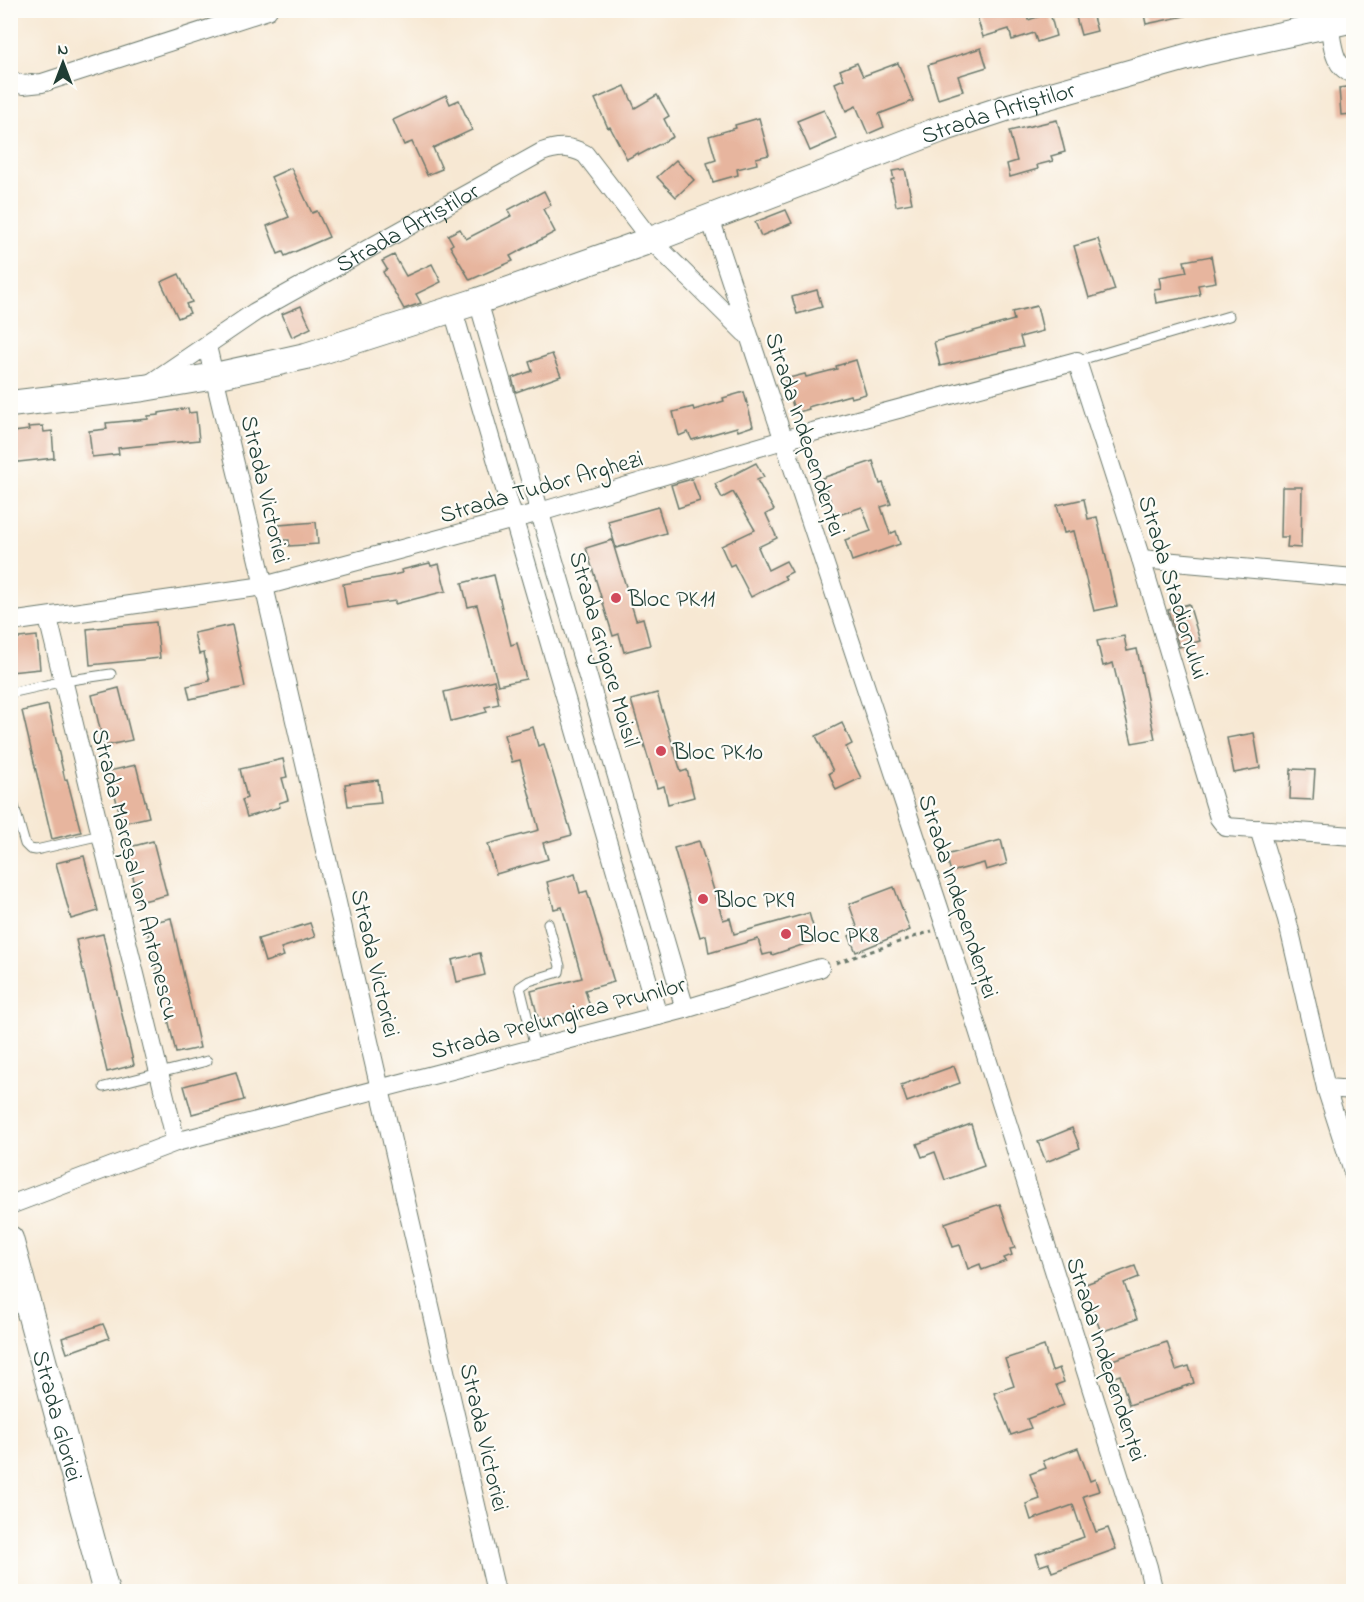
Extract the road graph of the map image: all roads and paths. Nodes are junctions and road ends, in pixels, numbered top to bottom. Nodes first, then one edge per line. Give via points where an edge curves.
1 (268, 10) edge
2 (1353, 19) edge
3 (1329, 24) junction
4 (1353, 75) edge
5 (10, 80) edge
6 (710, 218) junction
7 (651, 240) junction
8 (478, 301) junction
9 (453, 310) junction
10 (1229, 316) dead end
11 (749, 336) junction
12 (207, 346) junction
13 (1077, 361) junction
14 (215, 376) junction
15 (144, 388) junction
16 (10, 404) edge
17 (783, 440) junction
18 (540, 512) junction
19 (514, 520) junction
20 (1141, 559) junction
21 (1353, 578) edge
22 (264, 586) junction
23 (48, 618) junction
24 (10, 622) edge
25 (111, 674) dead end
26 (64, 681) junction
27 (10, 693) edge
28 (10, 792) edge
29 (1259, 829) junction
30 (101, 835) junction
31 (1353, 836) edge
32 (548, 923) dead end
33 (945, 926) junction
34 (820, 968) joint
35 (685, 1009) junction
36 (658, 1016) junction
37 (535, 1048) junction
38 (207, 1061) dead end
39 (159, 1073) junction
40 (104, 1087) dead end
41 (380, 1088) junction
42 (1326, 1088) junction
43 (1353, 1090) edge
44 (176, 1142) junction
45 (1353, 1175) edge
46 (10, 1205) edge
47 (10, 1239) edge
48 (106, 1592) edge
49 (496, 1592) edge
50 (1154, 1592) edge

1 - 5 street via 42,83 23,85
2 - 3 street, Strada Artiștilor
3 - 4 street via 1338,63
3 - 6 street, Strada Artiștilor via 1204,52 1009,107
6 - 7 street, Strada Artiștilor
6 - 11 street, Strada Independenței
7 - 8 street, Strada Artiștilor
7 - 11 street
7 - 12 street, Strada Artiștilor via 585,154 554,147 321,273
8 - 9 street, Strada Artiștilor
8 - 18 street, Strada Grigore Moisil
9 - 14 street, Strada Artiștilor via 306,356
9 - 19 street
10 - 13 lane
11 - 17 street, Strada Independenței
12 - 14 street, Strada Victoriei
12 - 15 street, Strada Artiștilor
13 - 17 street, Strada Tudor Arghezi
13 - 20 street, Strada Stadionului
14 - 15 street, Strada Artiștilor
14 - 22 street, Strada Victoriei
15 - 16 street, Strada Artiștilor
17 - 18 street, Strada Tudor Arghezi
17 - 33 street, Strada Independenței
18 - 19 street, Strada Tudor Arghezi
18 - 35 street, Strada Grigore Moisil
19 - 22 street, Strada Tudor Arghezi
19 - 36 street
20 - 21 street
20 - 29 street, Strada Stadionului via 1219,818 1226,826
22 - 23 street, Strada Tudor Arghezi
22 - 41 street, Strada Victoriei
23 - 24 street, Strada Tudor Arghezi
23 - 26 street, Strada Mareșal Ion Antonescu
25 - 26 lane
26 - 27 lane
26 - 30 street, Strada Mareșal Ion Antonescu
28 - 30 lane via 25,844 30,849
29 - 31 street
29 - 42 street via 1287,920
30 - 39 street, Strada Mareșal Ion Antonescu
32 - 37 lane via 559,972 520,987
33 - 34 path
33 - 50 street, Strada Independenței
34 - 35 street, Strada Prelungirea Prunilor
35 - 36 street, Strada Prelungirea Prunilor
36 - 37 street, Strada Prelungirea Prunilor
37 - 41 street, Strada Prelungirea Prunilor
38 - 39 lane
39 - 40 lane
39 - 44 street, Strada Mareșal Ion Antonescu
41 - 44 street, Strada Prelungirea Prunilor
41 - 49 street, Strada Victoriei
42 - 43 street
42 - 45 street
44 - 46 street, Strada Prelungirea Prunilor
47 - 48 street, Strada Gloriei

